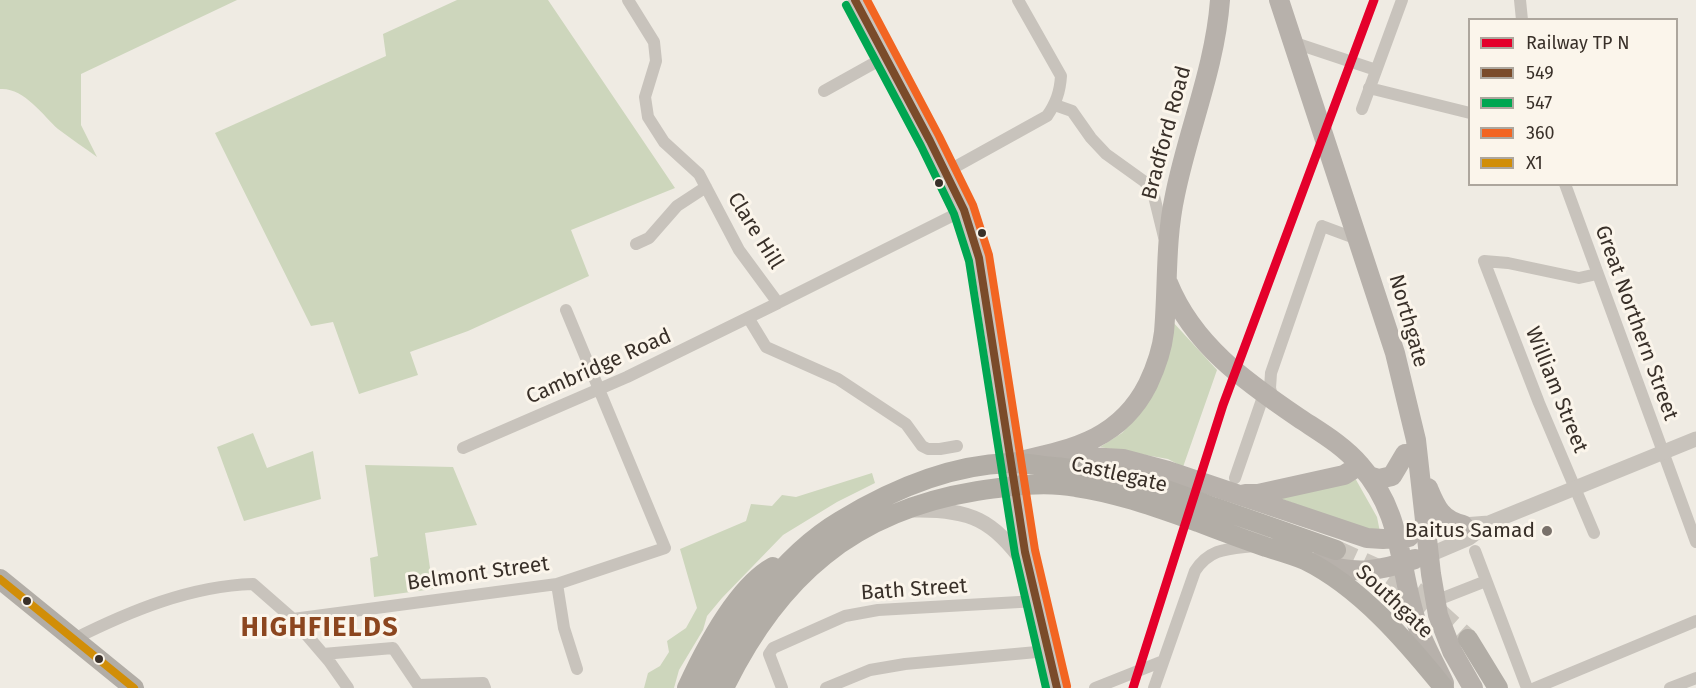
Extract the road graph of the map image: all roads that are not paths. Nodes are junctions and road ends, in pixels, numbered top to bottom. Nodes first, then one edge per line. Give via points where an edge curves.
1 (628, 0) edge
2 (855, 0) edge
3 (1018, 0) edge
4 (1220, 0) edge
5 (1279, 0) edge
6 (1402, 0) edge
7 (1520, 0) edge
8 (1522, 18) edge
9 (1292, 42) junction
10 (885, 57) junction
11 (1376, 70) junction
12 (1369, 88) junction
13 (824, 91) dead end
14 (1055, 105) junction
15 (1362, 109) dead end
16 (1468, 113) edge
17 (946, 172) junction
18 (1566, 186) edge
19 (706, 187) junction
20 (964, 210) junction
21 (1358, 239) junction
22 (636, 244) dead end
23 (1167, 247) junction
24 (1597, 274) junction
25 (1166, 279) junction
26 (778, 303) junction
27 (566, 310) dead end
28 (748, 319) junction
29 (1400, 378) junction
30 (599, 389) junction
31 (1268, 397) junction
32 (1696, 439) edge
33 (957, 446) dead end
34 (463, 448) dead end
35 (1663, 453) junction
36 (1405, 454) junction
37 (1011, 463) junction
38 (1420, 469) junction
39 (1365, 470) junction
40 (1014, 486) junction
41 (1235, 486) junction
42 (1575, 489) junction
43 (903, 510) junction
44 (1489, 523) junction
45 (1463, 525) junction
46 (1594, 533) dead end
47 (1411, 536) junction
48 (1696, 542) edge
49 (1260, 545) junction
50 (1336, 550) tunnel mouth
51 (1475, 551) dead end
52 (1429, 555) junction
53 (793, 556) junction
54 (1304, 560) junction
55 (1403, 563) junction
56 (1029, 570) junction
57 (0, 579) edge
58 (1486, 580) junction
59 (557, 584) junction
60 (1435, 600) junction
61 (1037, 601) junction
62 (292, 619) junction
63 (1696, 621) edge
64 (74, 639) junction
65 (1468, 639) tunnel mouth
66 (1048, 651) junction
67 (323, 654) junction
68 (1163, 661) junction
69 (577, 669) dead end
70 (1696, 678) edge
71 (134, 688) edge
72 (348, 688) edge
73 (485, 688) edge
74 (687, 688) edge
75 (706, 688) edge
76 (724, 688) edge
77 (782, 688) edge
78 (826, 688) edge
79 (1057, 688) edge
80 (1095, 688) edge
81 (1154, 688) edge
82 (1445, 688) edge
83 (1473, 688) edge
84 (1498, 688) edge
85 (1527, 688) edge
86 (1535, 688) edge
87 (1670, 688) edge

1 - 19 street, Clare Hill via 654,42 656,61 645,97 648,117 664,142 699,174
2 - 10 street
3 - 14 street via 1060,76
4 - 23 main road, Bradford Road via 1210,64 1176,187
5 - 9 main road
6 - 11 street
7 - 8 street
9 - 11 street
9 - 21 main road, Northgate
10 - 13 street
10 - 17 street
11 - 12 street
12 - 15 street
12 - 16 street
14 - 17 street via 1047,116
14 - 23 street via 1072,111 1106,154 1145,182 1154,196
17 - 20 street
18 - 24 street, Great Northern Street
19 - 22 street via 676,206 649,238
19 - 26 street, Clare Hill via 739,250
20 - 26 street, Clare Hill
20 - 37 street via 986,295
21 - 29 main road, Northgate
21 - 31 street via 1322,226 1271,373
23 - 25 main road, Bradford Road
24 - 35 street, Great Northern Street
24 - 42 street, William Street via 1579,278 1484,261
25 - 31 main road via 1177,305 1198,336 1222,361
25 - 37 main road, Bradford Road via 1164,334 1157,365 1142,396 1125,418 1082,444
26 - 28 street, Cambridge Road
27 - 30 street
28 - 30 street, Cambridge Road
28 - 33 street via 766,347 838,379 906,424 922,446
29 - 36 main road
29 - 38 main road, Northgate
30 - 34 street, Cambridge Road
30 - 59 street, Belmont Street via 665,548
31 - 39 main road via 1346,450
31 - 41 street
32 - 35 street
35 - 42 street
35 - 48 street, Great Northern Street
36 - 39 main road via 1392,476 1379,479
36 - 47 main road via 1412,506
37 - 40 street
37 - 41 main road, Castlegate via 1088,457 1123,459
37 - 50 highway, Castlegate via 1108,473 1150,484
37 - 53 highway, Castlegate via 972,468 909,485 834,524
38 - 45 main road via 1437,510 1450,521
38 - 47 main road, Northgate
39 - 41 main road via 1258,494
39 - 47 main road
40 - 43 highway, Castlegate via 957,495
40 - 49 highway, Castlegate via 1076,486 1119,496
40 - 56 street
41 - 47 main road, Castlegate via 1367,538
42 - 44 street
42 - 46 street, William Street
43 - 56 street via 945,511 987,523
43 - 76 highway, Castlegate via 858,532 803,574 764,618
44 - 45 street
44 - 52 street via 1469,538
45 - 47 street
47 - 52 main road, Northgate
47 - 55 main road
49 - 54 highway, Castlegate
49 - 68 street via 1222,550 1202,560
51 - 58 street
52 - 55 main road, Castlegate
52 - 60 main road, Southgate
53 - 74 highway via 755,581 705,649
53 - 75 highway, Castlegate via 733,633
54 - 55 main road, Castlegate via 1355,571
54 - 82 highway, Southgate via 1381,616
55 - 82 main road, Southgate via 1416,622
56 - 61 street
57 - 64 highway
58 - 60 street
58 - 85 street
59 - 62 street, Belmont Street
59 - 69 street via 564,628
60 - 83 main road, Southgate via 1452,651
61 - 66 street
61 - 77 street, Bath Street via 878,610 845,616 773,648 769,654
62 - 64 street via 253,584 239,584 160,602
62 - 67 street
63 - 86 street
64 - 71 highway
65 - 84 highway
66 - 78 street via 882,668
66 - 79 street
67 - 72 street
67 - 73 street via 393,648 418,685 483,683
68 - 80 street
68 - 81 street
70 - 87 street

